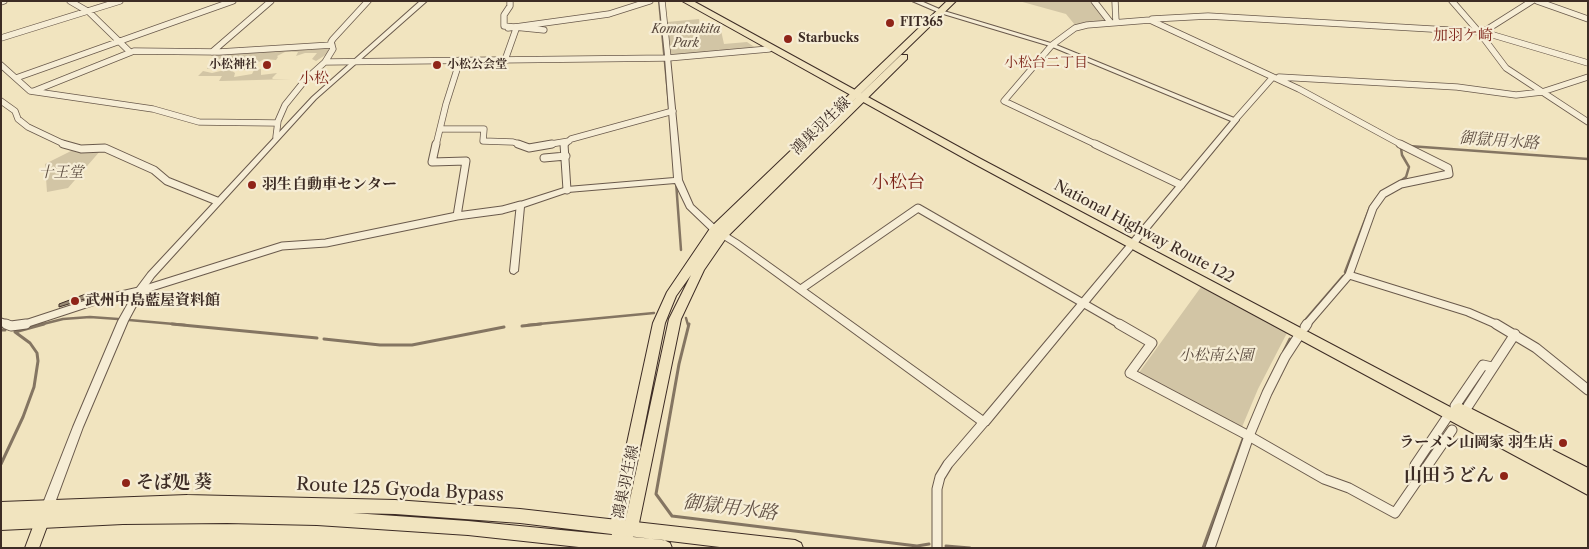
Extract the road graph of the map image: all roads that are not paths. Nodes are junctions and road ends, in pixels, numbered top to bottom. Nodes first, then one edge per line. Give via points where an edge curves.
1 (70, 1) edge
2 (120, 1) edge
3 (233, 1) edge
4 (271, 1) edge
5 (368, 1) edge
6 (424, 1) edge
7 (510, 1) edge
8 (650, 1) edge
9 (662, 1) edge
10 (686, 1) edge
11 (696, 1) edge
12 (915, 1) edge
13 (952, 1) edge
14 (961, 1) edge
15 (1094, 1) edge
16 (1115, 1) edge
17 (1452, 1) edge
18 (1532, 1) edge
19 (1537, 1) edge
20 (88, 12) junction
21 (945, 13) junction
22 (1588, 19) edge
23 (1150, 20) junction
24 (1114, 22) junction
25 (508, 28) junction
26 (516, 29) junction
27 (544, 30) dead end
28 (1481, 32) junction
29 (1, 38) edge
30 (118, 41) junction
31 (332, 44) junction
32 (1052, 45) junction
33 (769, 49) junction
34 (130, 52) junction
35 (212, 52) junction
36 (668, 58) junction
37 (460, 60) junction
38 (504, 60) junction
39 (355, 61) junction
40 (326, 62) junction
41 (1588, 64) edge
42 (1, 65) edge
43 (1275, 77) junction
44 (1588, 77) edge
45 (16, 78) junction
46 (34, 91) junction
47 (1542, 92) junction
48 (861, 94) junction
49 (1, 101) edge
50 (673, 111) junction
51 (1234, 120) junction
52 (1588, 122) edge
53 (277, 123) junction
54 (441, 129) junction
55 (276, 137) junction
56 (569, 140) junction
57 (566, 156) junction
58 (544, 158) dead end
59 (678, 180) junction
60 (1180, 185) junction
61 (567, 190) junction
62 (217, 201) junction
63 (520, 205) junction
64 (457, 216) junction
65 (719, 232) junction
66 (1133, 240) junction
67 (514, 272) dead end
68 (1349, 275) junction
69 (801, 290) junction
70 (139, 291) junction
71 (1083, 303) junction
72 (1, 322) edge
73 (1302, 330) junction
74 (1515, 334) junction
75 (1492, 368) junction
76 (1588, 390) edge
77 (1468, 406) dead end
78 (1452, 410) junction
79 (984, 422) junction
80 (1452, 430) dead end
81 (1250, 436) junction
82 (1422, 474) junction
83 (1588, 476) edge
84 (1588, 488) edge
85 (1, 509) edge
86 (45, 514) junction
87 (1, 523) edge
88 (622, 532) junction
89 (32, 548) edge
90 (664, 548) edge
91 (796, 548) edge
92 (937, 548) edge
93 (1210, 548) edge

1 - 20 street
2 - 20 street
3 - 30 street
4 - 35 street
5 - 31 street
6 - 39 street
7 - 25 street via 504,15 504,26
8 - 25 street via 610,14
9 - 36 street
10 - 33 highway, National Highway Route 122
11 - 48 highway, National Highway Route 122
12 - 21 street
13 - 21 main road
14 - 21 main road
15 - 24 street
16 - 24 street
17 - 28 street
18 - 28 street
19 - 22 street
20 - 29 street
20 - 30 street
21 - 32 street
21 - 48 main road, 鴻巣羽生線
23 - 24 street
23 - 28 street via 1208,16
23 - 43 street
24 - 32 street via 1074,28
25 - 26 street
26 - 27 street
26 - 38 street
28 - 41 street
28 - 47 street via 1506,68
30 - 34 street
30 - 45 street
31 - 35 street
31 - 40 street via 333,49
32 - 51 street
32 - 60 street via 1004,101
33 - 36 street
33 - 48 highway, National Highway Route 122
34 - 35 street
34 - 46 street
36 - 38 street
36 - 50 street
37 - 38 street
37 - 39 street
37 - 54 street
39 - 40 street
39 - 55 street
40 - 53 street via 295,92
42 - 45 street
43 - 47 street via 1457,87 1507,94
43 - 51 street
43 - 68 street via 1448,168 1449,174 1401,184 1383,194 1373,208
44 - 47 street
45 - 46 street
46 - 53 street via 153,109 199,122
47 - 52 street
48 - 65 main road, 鴻巣羽生線
48 - 66 highway, National Highway Route 122
49 - 62 street via 15,110 18,119 28,127 67,146 105,148 154,170 167,181
50 - 56 street
50 - 59 street
51 - 60 street
53 - 55 street
54 - 56 street via 484,129 483,141 513,142 529,148
54 - 64 street via 432,162 461,160 467,164
55 - 62 street
56 - 57 street via 564,144
57 - 58 street
57 - 61 street
59 - 61 street
59 - 65 street via 690,206
60 - 66 street
61 - 63 street
62 - 70 street
63 - 64 street
63 - 67 street
64 - 70 street via 326,243 282,246
65 - 69 street
65 - 88 main road, 鴻巣羽生線 via 676,319
66 - 71 street
66 - 73 highway, National Highway Route 122
68 - 73 street
68 - 74 street via 1468,312
69 - 71 street via 918,208
69 - 79 street
70 - 72 street via 95,301 20,326
70 - 86 street via 78,427
71 - 79 street
71 - 81 street via 1152,343 1130,373
73 - 78 highway, National Highway Route 122
73 - 81 street via 1267,393
74 - 75 street
74 - 76 street
75 - 77 street
75 - 78 street via 1483,365
78 - 82 street via 1415,465
78 - 83 highway, National Highway Route 122
78 - 84 highway, National Highway Route 122
79 - 92 street via 940,477
80 - 82 street
81 - 82 street via 1324,479 1349,488 1395,513
81 - 93 street
85 - 86 highway, Route 125 Gyoda Bypass
86 - 87 highway, Route 125 Gyoda Bypass
86 - 88 highway, Route 125 Gyoda Bypass via 317,518 468,528
86 - 89 main road
88 - 90 highway, Route 125 Gyoda Bypass
88 - 91 highway, Route 125 Gyoda Bypass

